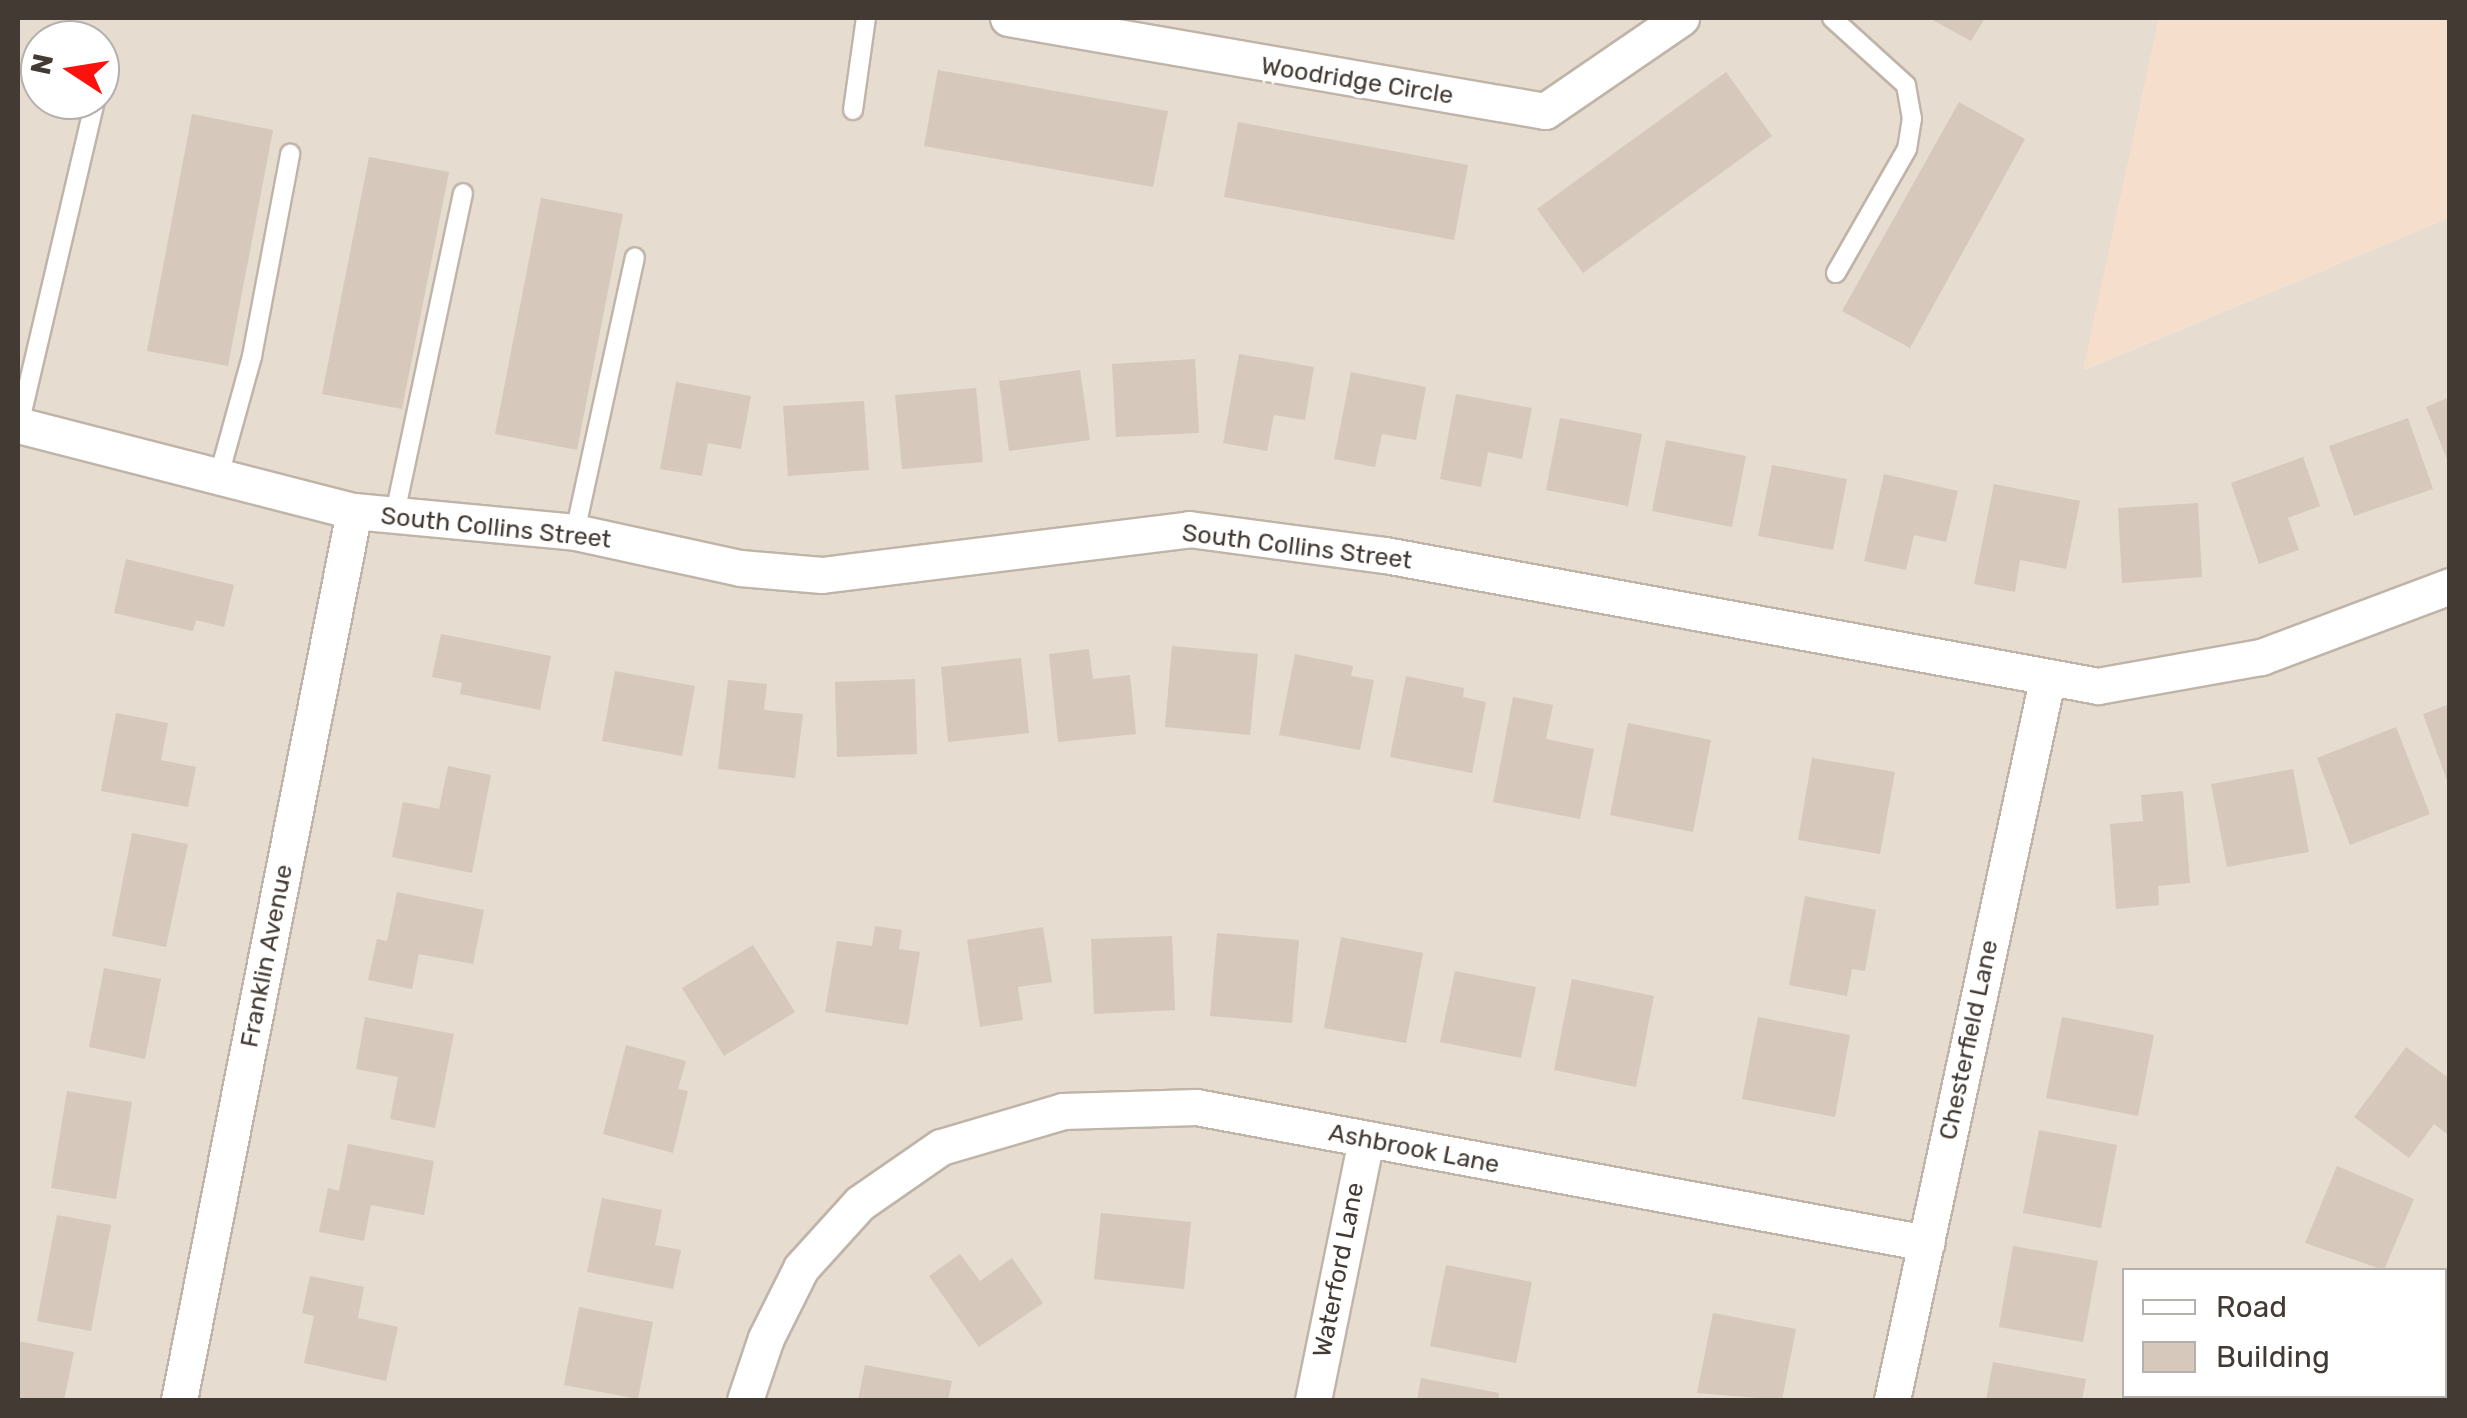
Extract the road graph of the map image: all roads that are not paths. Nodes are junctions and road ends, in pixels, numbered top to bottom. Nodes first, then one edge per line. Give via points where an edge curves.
1 (866, 18) edge
2 (1008, 18) edge
3 (1681, 18) edge
4 (1832, 18) edge
5 (1854, 26) edge
6 (852, 110) dead end
7 (89, 120) edge
8 (290, 154) dead end
9 (463, 193) dead end
10 (635, 257) dead end
11 (1836, 273) dead end
12 (18, 425) edge
13 (218, 480) junction
14 (354, 511) junction
15 (394, 518) junction
16 (575, 532) junction
17 (2450, 586) edge
18 (2047, 680) junction
19 (1366, 1140) junction
20 (1926, 1243) junction
21 (2450, 1391) edge
22 (180, 1400) edge
23 (746, 1400) edge
24 (1314, 1400) edge
25 (1892, 1400) edge
26 (2448, 1400) edge

1 - 6 lane
2 - 3 street, Woodridge Circle via 1546,111
4 - 5 lane
5 - 11 lane via 1906,84 1912,118 1907,150
7 - 12 lane
8 - 13 lane via 252,356
9 - 15 lane
10 - 16 lane
12 - 13 street, South Collins Street
13 - 14 street, South Collins Street
14 - 15 street, South Collins Street
14 - 22 street, Franklin Avenue
15 - 16 street, South Collins Street
16 - 18 street, South Collins Street via 740,568 822,575 1189,529 1385,555
17 - 18 street, South Collins Street via 2261,657 2098,686
18 - 20 street, Chesterfield Lane
19 - 20 street, Ashbrook Lane
19 - 23 street, Ashbrook Lane via 1196,1106 1063,1111 941,1147 860,1203 801,1268 766,1338
19 - 24 street, Waterford Lane
20 - 25 street, Chesterfield Lane
21 - 26 street

